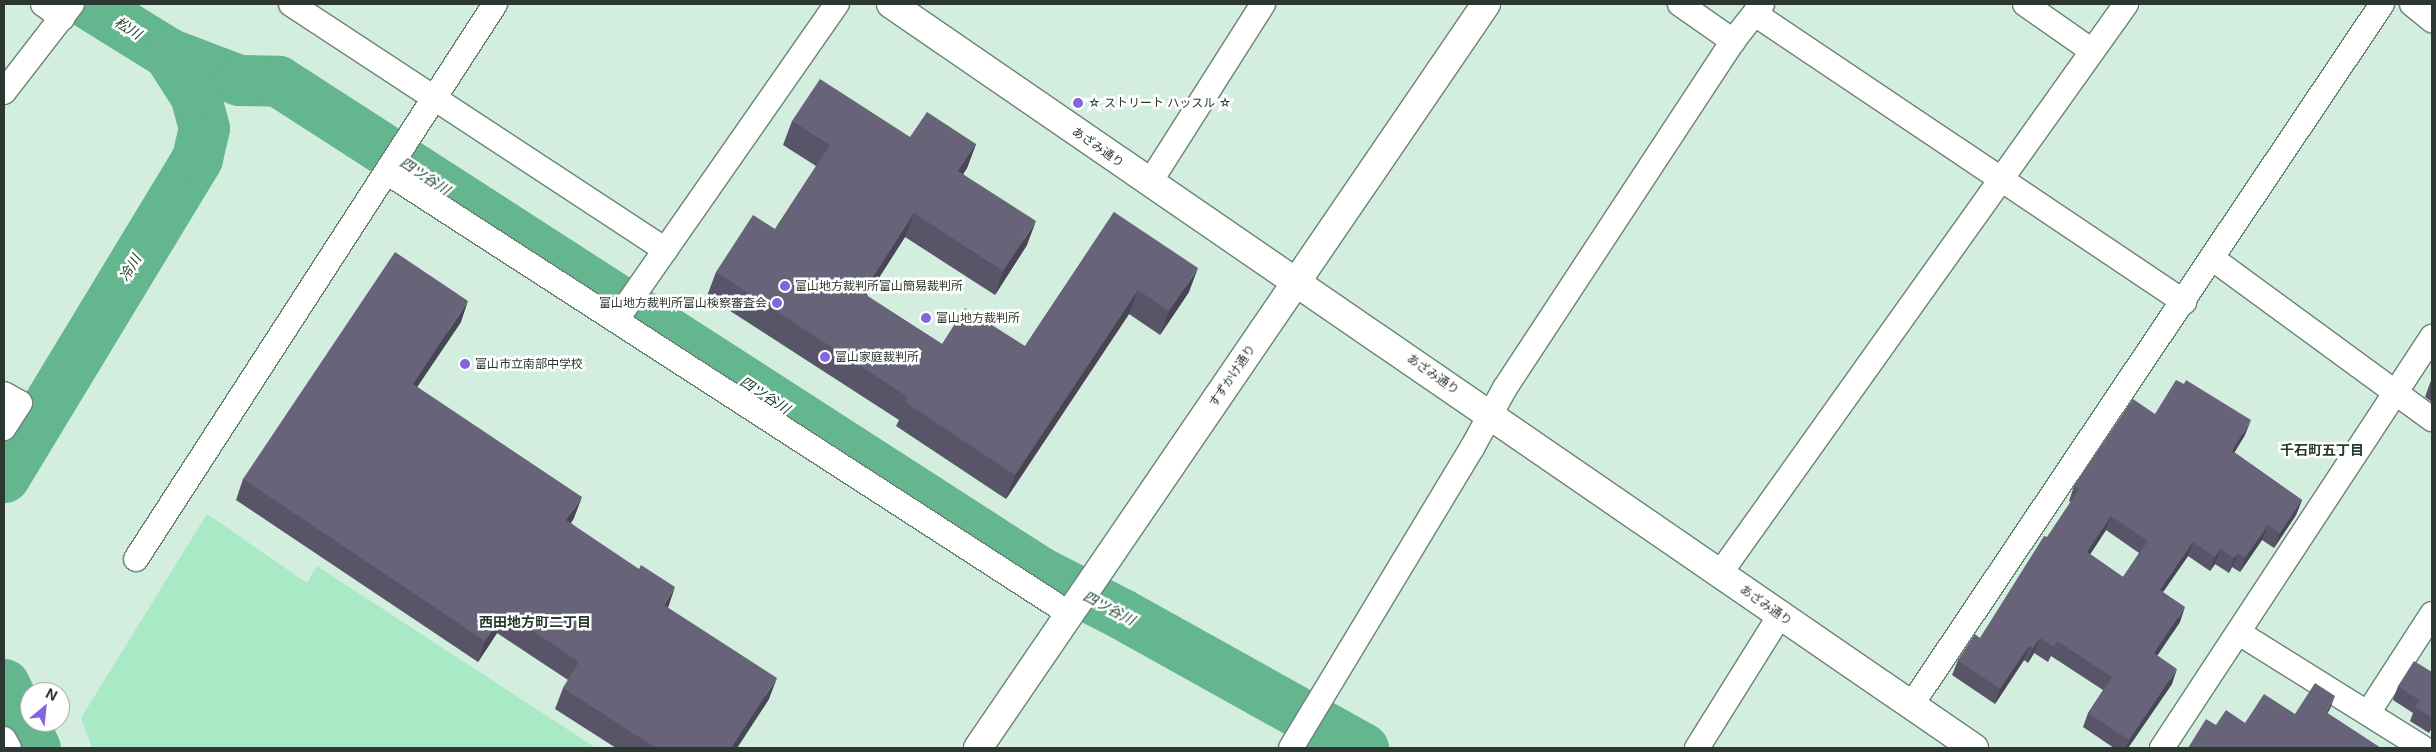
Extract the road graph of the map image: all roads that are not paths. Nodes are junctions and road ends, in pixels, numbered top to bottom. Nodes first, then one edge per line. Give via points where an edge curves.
1 (43, 4) edge
2 (291, 4) edge
3 (495, 4) edge
4 (837, 4) edge
5 (891, 4) edge
6 (1262, 4) edge
7 (1486, 4) edge
8 (1680, 4) edge
9 (2025, 4) edge
10 (2126, 4) edge
11 (2382, 4) edge
12 (2412, 4) edge
13 (1758, 9) edge
14 (67, 11) edge
15 (2432, 20) edge
16 (1733, 42) junction
17 (2092, 51) junction
18 (4, 92) edge
19 (433, 97) junction
20 (388, 173) junction
21 (2002, 177) junction
22 (1150, 182) junction
23 (666, 250) junction
24 (2213, 259) junction
25 (1297, 281) junction
26 (2184, 302) junction
27 (618, 319) junction
28 (2432, 337) edge
29 (2395, 393) junction
30 (4, 394) edge
31 (1490, 414) junction
32 (2432, 419) edge
33 (4, 428) edge
34 (136, 559) dead end
35 (1720, 572) junction
36 (1070, 614) junction
37 (2432, 614) edge
38 (1780, 615) junction
39 (2238, 633) junction
40 (1912, 704) junction
41 (2368, 713) junction
42 (4, 739) edge
43 (9, 748) edge
44 (978, 748) edge
45 (1291, 748) edge
46 (1697, 748) edge
47 (1974, 748) edge
48 (2162, 748) edge
49 (2423, 748) edge

1 - 14 street
2 - 19 street
3 - 19 street
4 - 23 street
5 - 22 street, あざみ通り
6 - 22 street
7 - 25 street, すずかけ通り
8 - 16 street
9 - 17 street
10 - 17 street
11 - 24 street
12 - 15 street
13 - 16 street
13 - 21 street
14 - 18 street
16 - 31 street
17 - 21 street
19 - 20 street
19 - 23 street
20 - 27 street
20 - 34 street
21 - 26 street
21 - 35 street
22 - 25 street, あざみ通り
23 - 27 street
24 - 26 street
24 - 29 street
25 - 31 street, あざみ通り
25 - 36 street, すずかけ通り
26 - 40 street
27 - 36 street via 896,505
28 - 29 street
29 - 32 street
29 - 39 street
30 - 33 street via 20,403
31 - 35 street, あざみ通り
31 - 45 street
35 - 38 street, あざみ通り
36 - 44 street, すずかけ通り
37 - 41 street
38 - 40 street, あざみ通り
38 - 46 street
39 - 41 street
39 - 48 street
40 - 47 street, あざみ通り
41 - 49 street
42 - 43 street

